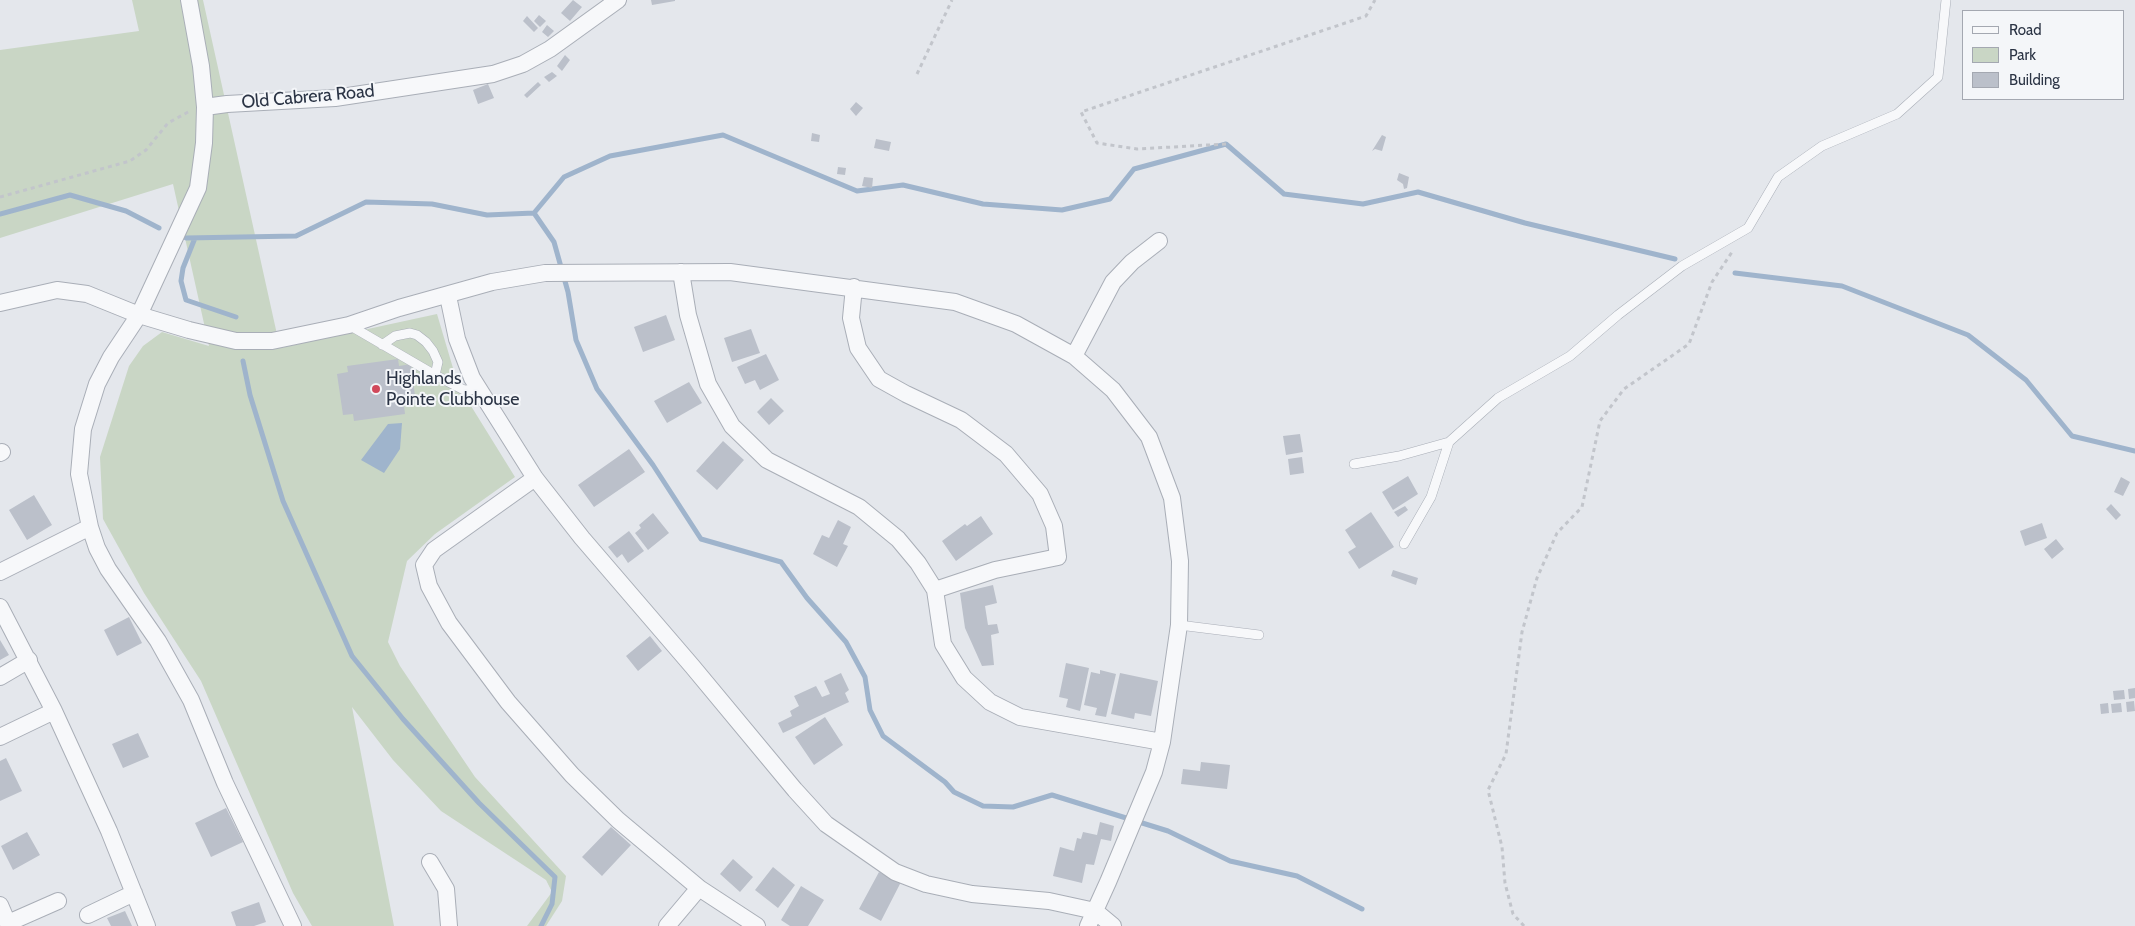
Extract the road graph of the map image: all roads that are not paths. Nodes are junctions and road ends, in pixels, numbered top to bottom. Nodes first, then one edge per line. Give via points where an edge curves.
1 (189, 0) edge
2 (618, 0) edge
3 (1946, 0) edge
4 (205, 107) junction
5 (1159, 241) dead end
6 (681, 272) junction
7 (854, 287) junction
8 (448, 296) junction
9 (0, 304) edge
10 (139, 315) junction
11 (349, 325) junction
12 (382, 345) junction
13 (1074, 356) junction
14 (435, 376) junction
15 (479, 389) junction
16 (1449, 442) junction
17 (1354, 464) dead end
18 (535, 478) junction
19 (90, 527) junction
20 (1404, 544) dead end
21 (0, 572) edge
22 (935, 590) junction
23 (0, 607) edge
24 (1179, 625) junction
25 (1259, 635) dead end
26 (29, 660) junction
27 (0, 677) edge
28 (54, 711) junction
29 (0, 737) edge
30 (1162, 742) junction
31 (430, 862) dead end
32 (699, 888) junction
33 (134, 893) junction
34 (58, 902) dead end
35 (0, 905) edge
36 (88, 915) dead end
37 (1091, 919) edge
38 (9, 924) edge
39 (148, 926) edge
40 (294, 926) edge
41 (449, 926) edge
42 (667, 926) edge
43 (757, 926) edge
44 (1112, 926) edge

1 - 4 street
2 - 4 street, Old Cabrera Road via 550,49 523,64 493,74 334,98
3 - 16 lane via 1938,76 1897,114 1822,146 1778,178 1748,228 1682,266 1570,356 1498,398
4 - 10 street via 198,188
5 - 13 street via 1113,282
6 - 7 street via 730,272
6 - 8 street via 545,273 492,282
6 - 22 street via 688,316 708,384 732,426 767,460 859,507 898,539
7 - 13 street via 955,302 1016,324
7 - 22 street via 851,318 858,348 879,379 962,420 1006,454 1040,494 1054,526 1058,557 995,570
8 - 11 street
8 - 15 street via 457,339
9 - 10 street via 57,290 87,294
10 - 11 street via 236,341 272,341
10 - 19 street via 97,384 83,429 79,474
11 - 12 lane
12 - 14 lane
12 - 14 lane via 394,336 417,335 426,342 438,362
13 - 24 street via 1113,390 1149,436 1172,498 1180,561
14 - 15 lane via 464,390
15 - 18 street
16 - 17 lane
16 - 20 lane via 1431,497
18 - 32 street via 434,550 424,565 429,586 449,623 550,752 618,820
18 - 37 street via 582,538 826,824 895,872 926,884 972,894 1049,901
19 - 21 street
19 - 40 street via 108,569 158,641 191,700 225,783
22 - 30 street via 942,644 964,678 990,702 1020,717
23 - 26 street
24 - 25 lane
24 - 30 street
26 - 27 street
26 - 28 street
28 - 29 street
28 - 33 street
30 - 37 street via 1154,772
31 - 41 street via 446,889
32 - 42 street
32 - 43 street
33 - 36 street
33 - 39 street
34 - 38 street
35 - 38 street
37 - 44 street

